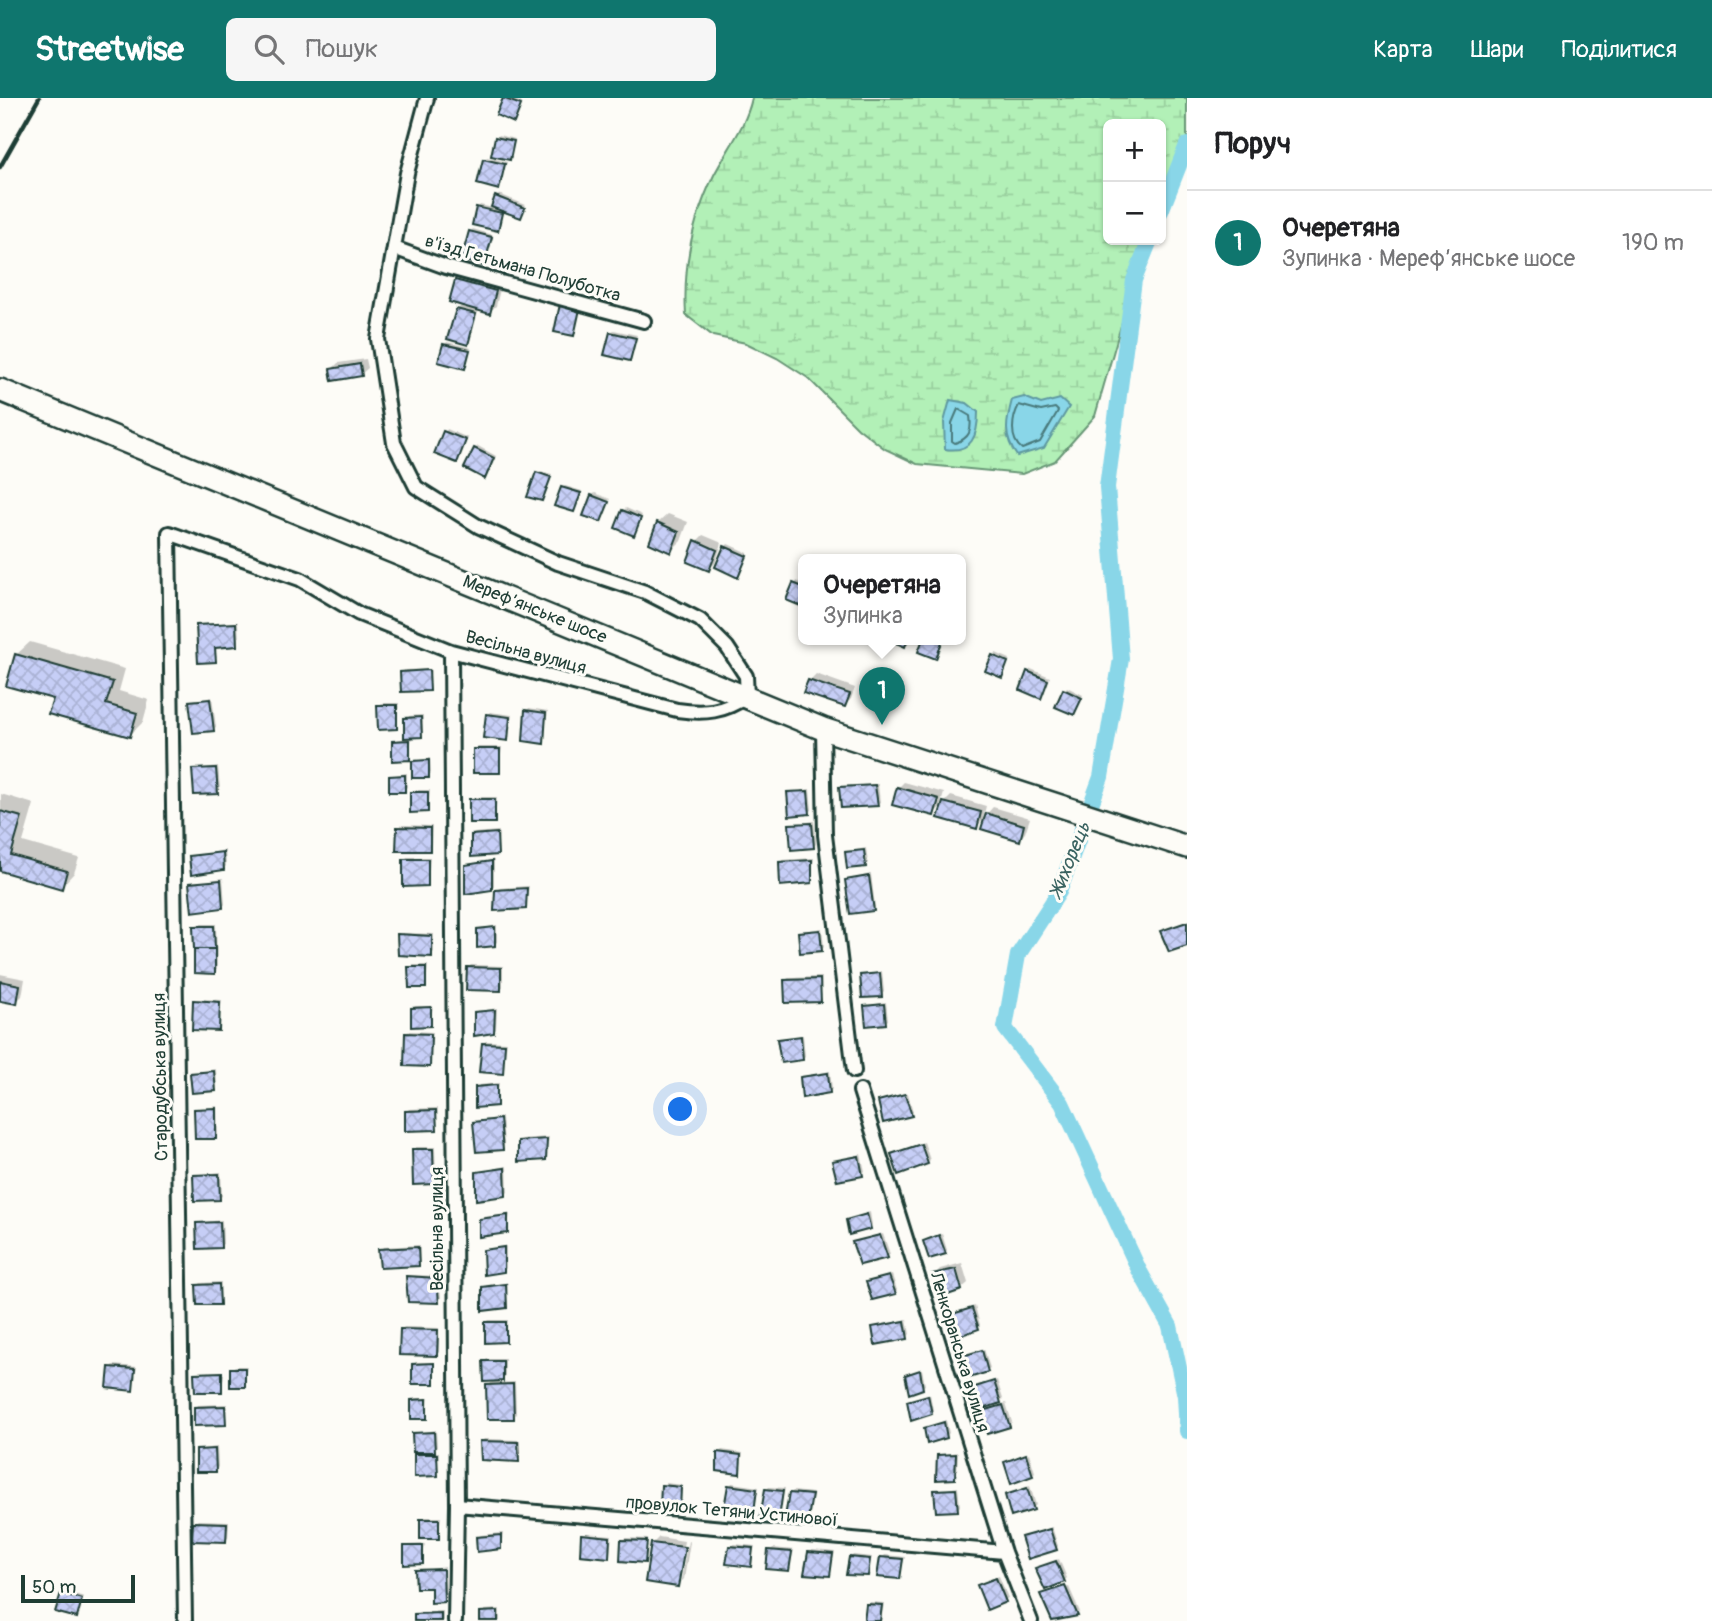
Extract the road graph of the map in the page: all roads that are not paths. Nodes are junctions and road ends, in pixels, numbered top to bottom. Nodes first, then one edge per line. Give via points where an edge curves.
1 (427, 98) edge
2 (394, 248) junction
3 (644, 321) dead end
4 (0, 390) edge
5 (451, 651) junction
6 (747, 696) junction
7 (823, 729) junction
8 (1187, 847) edge
9 (854, 1072) dead end
10 (860, 1091) dead end
11 (457, 1505) junction
12 (1004, 1552) junction
13 (186, 1621) edge
14 (455, 1621) edge
15 (1031, 1621) edge

1 - 2 street
2 - 3 street, в'їзд Гетьмана Полуботка via 446,267
2 - 6 street via 378,339 394,443 416,487 489,531 558,563 645,592 700,620 727,647 746,676
4 - 6 highway, Мереф’янське шосе
5 - 6 street, Весільна вулиця via 677,710 715,711
5 - 11 street, Весільна вулиця
5 - 13 street, Стародубська вулиця via 359,614 300,579 169,533
6 - 7 highway, Мереф’янське шосе
7 - 8 highway, Мереф’янське шосе
7 - 9 street via 825,835
10 - 12 street, Ленкоранська вулиця
11 - 12 street, провулок Тетяни Устинової
11 - 14 street, Весільна вулиця
12 - 15 street, Ленкоранська вулиця

